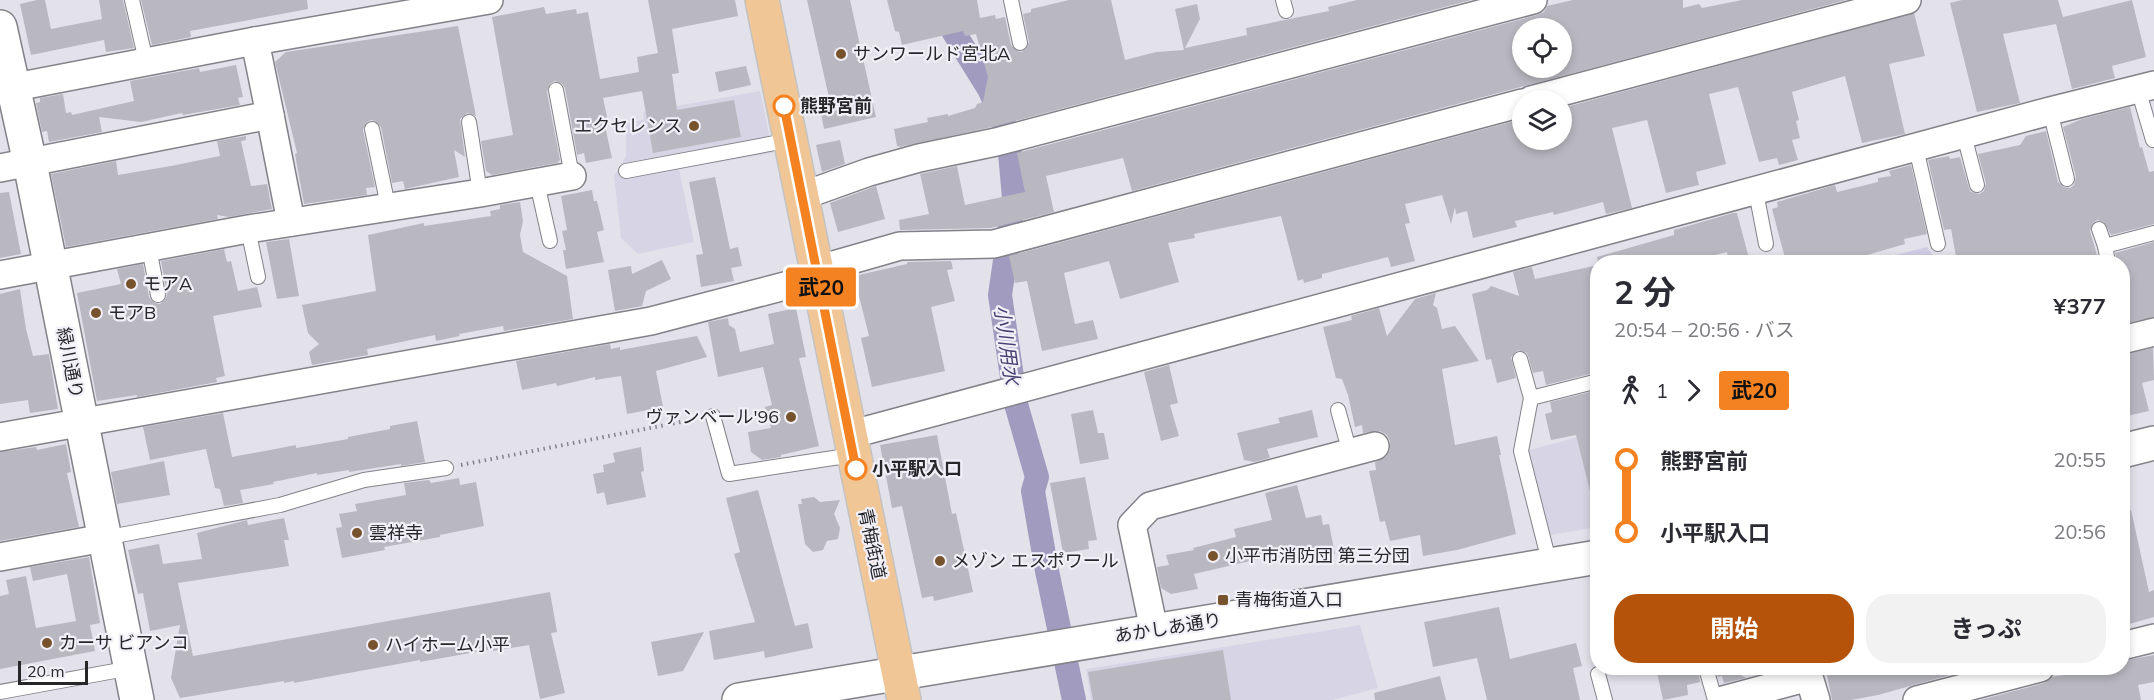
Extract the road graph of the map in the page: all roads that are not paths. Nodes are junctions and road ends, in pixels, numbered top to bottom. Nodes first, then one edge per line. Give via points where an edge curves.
1 (132, 0) edge
2 (489, 0) edge
3 (762, 0) edge
4 (1011, 0) edge
5 (1533, 0) edge
6 (1907, 0) edge
7 (394, 8) edge
8 (0, 27) edge
9 (255, 41) junction
10 (1020, 43) dead end
11 (146, 61) junction
12 (2146, 87) edge
13 (6, 88) edge
14 (556, 90) dead end
15 (1569, 90) edge
16 (1512, 106) edge
17 (2050, 111) junction
18 (270, 115) junction
19 (469, 122) dead end
20 (372, 129) dead end
21 (1964, 135) junction
22 (791, 140) junction
23 (2152, 140) dead end
24 (1916, 148) junction
25 (15, 165) edge
26 (626, 171) dead end
27 (572, 176) joint
28 (2067, 179) dead end
29 (537, 183) junction
30 (1977, 185) dead end
31 (1756, 192) junction
32 (480, 193) junction
33 (802, 196) junction
34 (388, 206) junction
35 (291, 222) junction
36 (248, 229) junction
37 (2098, 229) dead end
38 (2154, 233) edge
39 (550, 241) dead end
40 (1766, 244) dead end
41 (1938, 244) dead end
42 (2105, 246) junction
43 (149, 248) junction
44 (2107, 255) edge
45 (50, 266) junction
46 (818, 274) junction
47 (0, 275) edge
48 (258, 277) dead end
49 (158, 295) dead end
50 (2154, 332) edge
51 (2130, 338) edge
52 (1520, 359) dead end
53 (1590, 383) edge
54 (1532, 398) junction
55 (1338, 410) dead end
56 (713, 416) road end
57 (81, 421) junction
58 (0, 437) edge
59 (2154, 443) edge
60 (851, 445) junction
61 (1363, 449) joint
62 (2130, 449) edge
63 (446, 468) road end
64 (104, 538) junction
65 (0, 557) edge
66 (1590, 558) edge
67 (1550, 565) junction
68 (1154, 630) junction
69 (2154, 638) edge
70 (2130, 644) edge
71 (131, 668) junction
72 (1598, 675) edge
73 (1708, 675) edge
74 (1982, 675) edge
75 (1957, 678) edge
76 (1810, 682) edge
77 (901, 687) edge
78 (0, 692) edge
79 (137, 700) edge
80 (739, 700) edge
81 (1605, 700) edge
82 (1715, 700) edge
83 (1723, 700) edge
84 (1917, 700) edge

1 - 11 lane
2 - 7 street
3 - 22 main road, 青梅街道
4 - 10 lane
5 - 33 street via 996,142 919,158
6 - 15 street
7 - 9 street
8 - 13 street, 緑川通り
9 - 11 street
9 - 18 street
11 - 13 street
12 - 17 street
12 - 23 lane
13 - 25 street, 緑川通り
14 - 27 lane
16 - 46 street via 1003,242 900,246
17 - 21 street
17 - 28 lane
18 - 25 street
18 - 35 street
19 - 32 lane
20 - 34 lane
21 - 24 street
21 - 30 lane
22 - 26 lane
22 - 33 main road, 青梅街道
24 - 31 street
24 - 41 lane
25 - 45 street, 緑川通り
27 - 29 street
29 - 32 street
29 - 39 lane
31 - 40 lane
31 - 60 street via 1017,391
32 - 34 street
33 - 46 main road, 青梅街道
34 - 35 street
35 - 36 street
36 - 43 street
36 - 48 lane
37 - 42 lane
38 - 42 lane
42 - 44 lane
43 - 45 street
43 - 49 lane
45 - 47 street
45 - 57 street, 緑川通り
46 - 57 street via 651,321
46 - 60 main road, 青梅街道
50 - 51 street
52 - 54 lane
53 - 54 lane
54 - 67 lane via 1521,451
55 - 61 lane
56 - 60 lane via 729,474
57 - 58 street
57 - 64 street, 緑川通り
59 - 62 street
60 - 77 main road, 青梅街道
61 - 68 street via 1150,506 1132,525
63 - 64 lane via 364,480 280,505
64 - 65 street
64 - 71 street, 緑川通り
66 - 67 street, あかしあ通り
67 - 68 street, あかしあ通り
68 - 77 street, あかしあ通り via 1064,646
69 - 70 street
71 - 78 lane
71 - 79 street, 緑川通り
72 - 81 lane
73 - 82 lane
74 - 75 street
75 - 84 street
76 - 83 street
77 - 80 street, あかしあ通り

